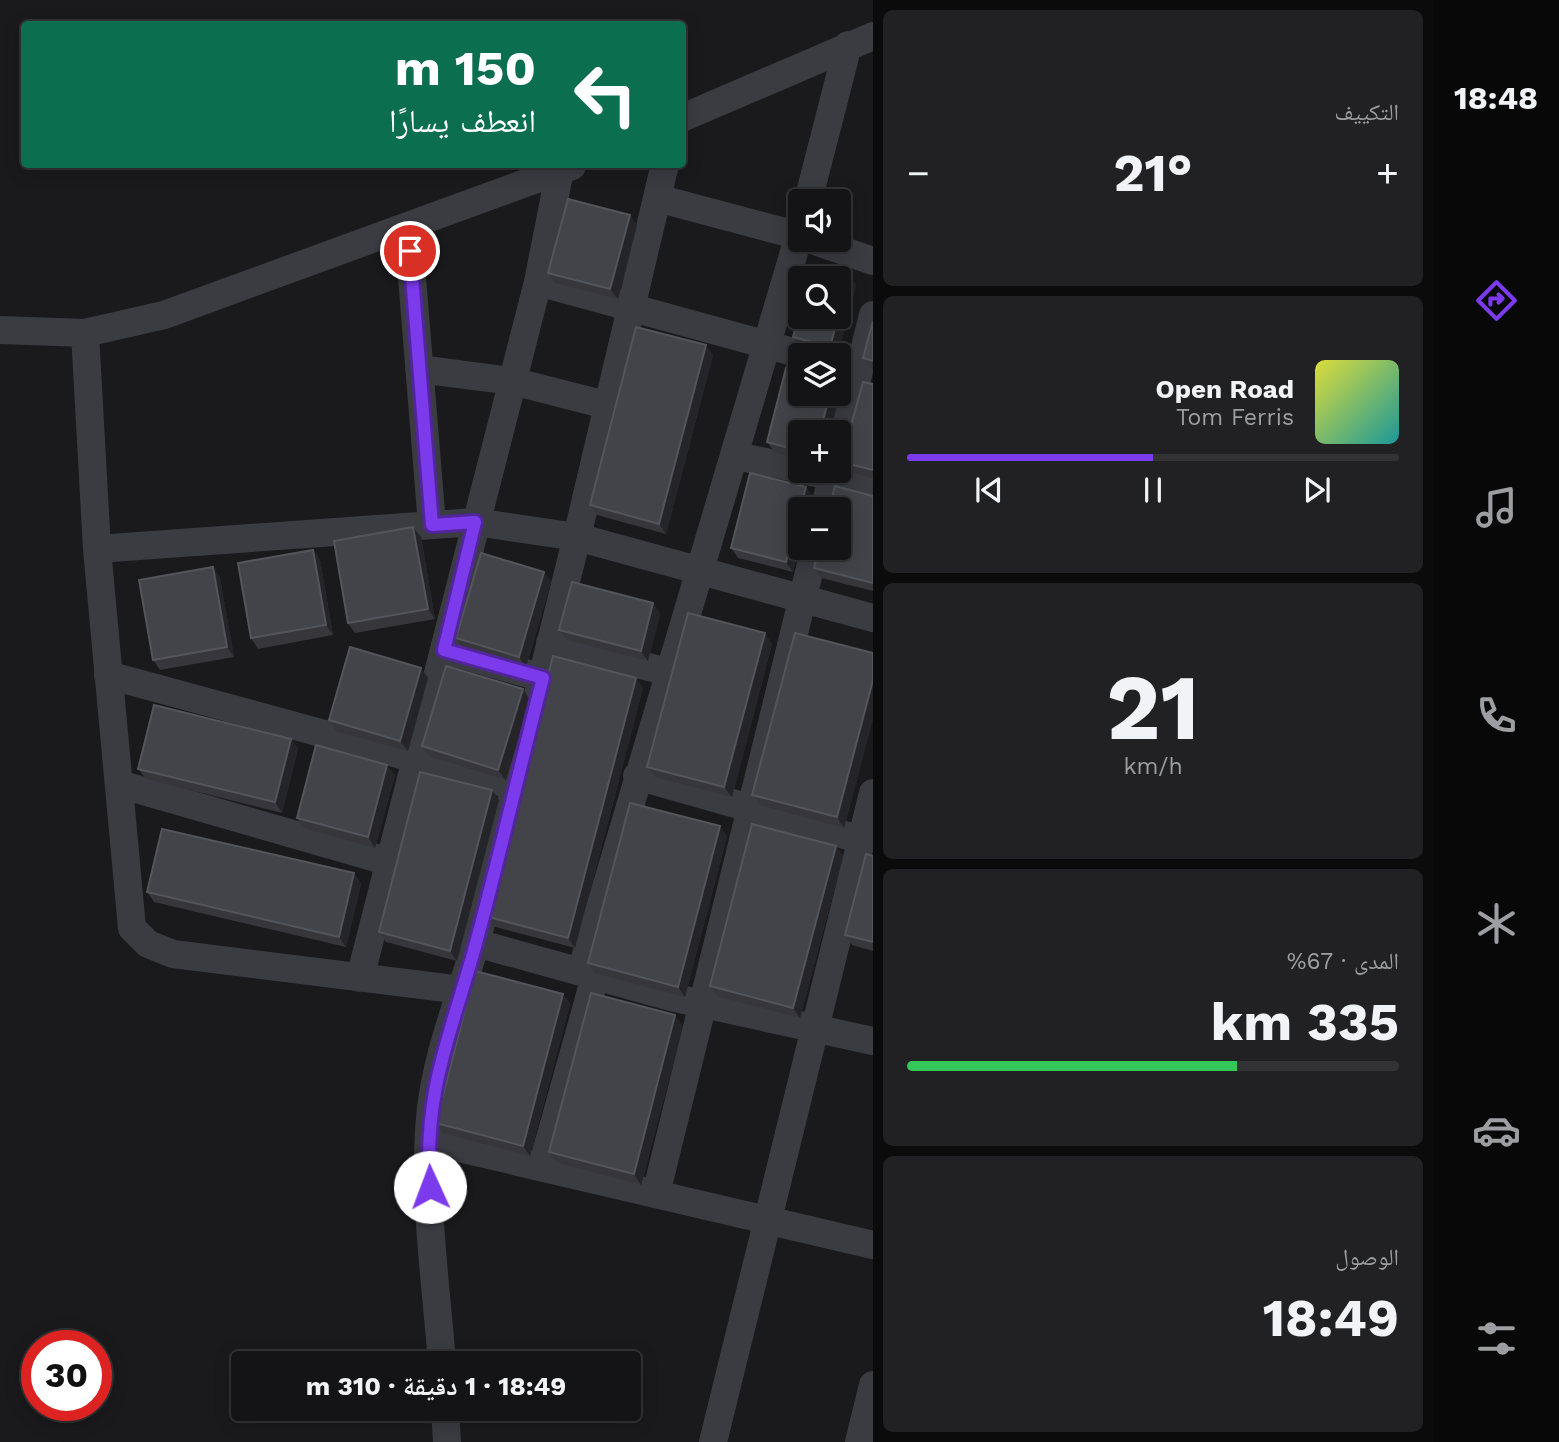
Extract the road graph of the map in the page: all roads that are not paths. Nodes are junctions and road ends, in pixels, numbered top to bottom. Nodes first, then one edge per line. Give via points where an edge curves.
1 (861, 41) edge
2 (686, 116) edge
3 (565, 168) edge
4 (568, 168) edge
5 (664, 168) edge
6 (812, 189) edge
7 (657, 198) junction
8 (408, 228) junction
9 (788, 231) edge
10 (794, 252) edge
11 (847, 252) edge
12 (873, 261) edge
13 (538, 282) junction
14 (633, 306) junction
15 (873, 315) edge
16 (0, 330) edge
17 (85, 333) junction
18 (768, 345) junction
19 (788, 351) edge
20 (419, 369) junction
21 (857, 371) edge
22 (512, 381) junction
23 (606, 405) junction
24 (842, 420) edge
25 (736, 456) junction
26 (788, 467) edge
27 (851, 477) edge
28 (873, 485) edge
29 (475, 522) junction
30 (432, 525) junction
31 (577, 537) junction
32 (97, 549) junction
33 (812, 560) edge
34 (701, 571) junction
35 (802, 598) junction
36 (873, 618) edge
37 (550, 643) junction
38 (444, 650) junction
39 (668, 672) junction
40 (108, 675) junction
41 (543, 678) junction
42 (416, 761) junction
43 (637, 776) junction
44 (119, 784) junction
45 (514, 786) junction
46 (873, 793) edge
47 (751, 807) junction
48 (867, 833) edge
49 (390, 862) junction
50 (476, 943) junction
51 (588, 974) junction
52 (360, 978) junction
53 (462, 990) junction
54 (702, 1003) junction
55 (817, 1028) junction
56 (873, 1041) edge
57 (429, 1141) junction
58 (542, 1167) junction
59 (656, 1194) junction
60 (767, 1220) junction
61 (873, 1245) edge
62 (441, 1351) edge
63 (873, 1385) edge
64 (446, 1421) edge
65 (447, 1442) edge
66 (713, 1442) edge
67 (859, 1442) edge

1 - 2 street
1 - 6 street
3 - 8 street
4 - 13 street
5 - 7 street
7 - 9 street
7 - 14 street
8 - 17 street via 164,315
8 - 20 street
10 - 18 street
11 - 12 street
13 - 14 street
13 - 22 street
14 - 18 street
14 - 23 street
15 - 21 street
16 - 17 street
17 - 32 street
18 - 19 street
18 - 25 street
20 - 22 street
20 - 30 street
21 - 24 street
22 - 23 street
22 - 29 street
23 - 31 street
25 - 26 street
25 - 34 street
27 - 28 street
29 - 30 street
29 - 31 street
29 - 38 street
30 - 32 street
31 - 34 street
31 - 37 street
32 - 40 street
33 - 35 street
34 - 35 street
34 - 39 street
35 - 36 street
35 - 47 street
37 - 39 street
37 - 41 street
38 - 41 street
38 - 42 street
39 - 43 street
40 - 42 street
40 - 44 street
41 - 45 street
42 - 45 street
42 - 49 street
43 - 47 street
43 - 51 street
44 - 49 street
44 - 52 street via 130,919 139,937 173,954
45 - 50 street
46 - 48 street
47 - 48 street
47 - 54 street
48 - 55 street
49 - 52 street
50 - 51 street
50 - 53 street
51 - 54 street
51 - 58 street
52 - 53 street
53 - 57 street via 436,1079
54 - 55 street
54 - 59 street
55 - 56 street
55 - 60 street
57 - 58 street
57 - 62 street
58 - 59 street
59 - 60 street
60 - 61 street
60 - 66 street
63 - 67 street
64 - 65 street

